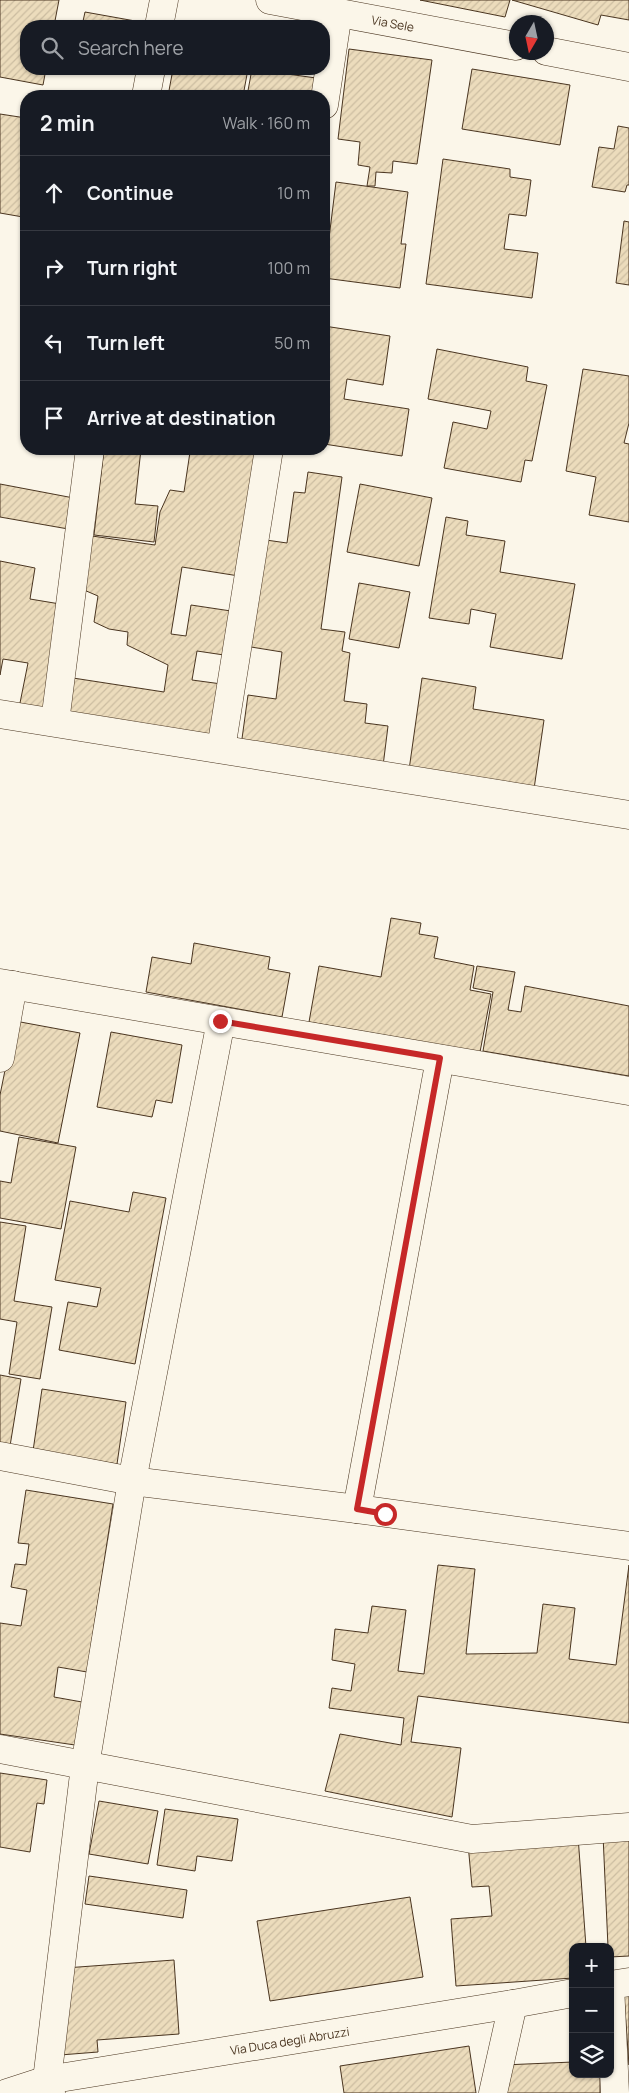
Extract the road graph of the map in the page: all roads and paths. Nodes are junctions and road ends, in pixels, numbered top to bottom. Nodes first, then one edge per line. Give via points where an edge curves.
1 (164, 0) edge
2 (270, 0) edge
3 (384, 10) edge
4 (338, 13) junction
5 (160, 20) edge
6 (509, 44) edge
7 (554, 53) edge
8 (330, 66) edge
9 (629, 67) edge
10 (150, 75) edge
11 (329, 75) edge
12 (147, 90) edge
13 (326, 90) edge
14 (89, 455) edge
15 (268, 455) edge
16 (0, 714) edge
17 (55, 722) junction
18 (222, 749) junction
19 (629, 814) edge
20 (6, 984) edge
21 (220, 1021) junction
22 (0, 1058) edge
23 (440, 1058) junction
24 (629, 1091) edge
25 (0, 1456) edge
26 (132, 1481) junction
27 (357, 1509) junction
28 (629, 1546) edge
29 (0, 1750) edge
30 (85, 1766) junction
31 (629, 1827) edge
32 (629, 1982) edge
33 (614, 1984) edge
34 (610, 1988) edge
35 (569, 1994) edge
36 (513, 2004) junction
37 (49, 2086) edge
38 (7, 2093) edge
39 (493, 2093) edge
40 (615, 2093) edge

1 - 5 street
2 - 4 street, Via Sele
3 - 4 street, Via Sele
3 - 6 street, Via Sele
4 - 8 street
7 - 9 street
10 - 12 street
11 - 13 street
14 - 17 street
15 - 18 street
16 - 17 street
17 - 18 street
18 - 19 street
20 - 21 street
20 - 22 street
21 - 23 street
21 - 26 street
23 - 24 street
23 - 27 street
25 - 26 street
26 - 27 street
26 - 30 street
27 - 28 street
29 - 30 street
30 - 31 street via 472,1840
30 - 37 street
32 - 33 street
34 - 40 street
35 - 36 street, Via Duca degli Abruzzi
36 - 37 street, Via Duca degli Abruzzi
36 - 39 street
37 - 38 street, Via Duca degli Abruzzi

